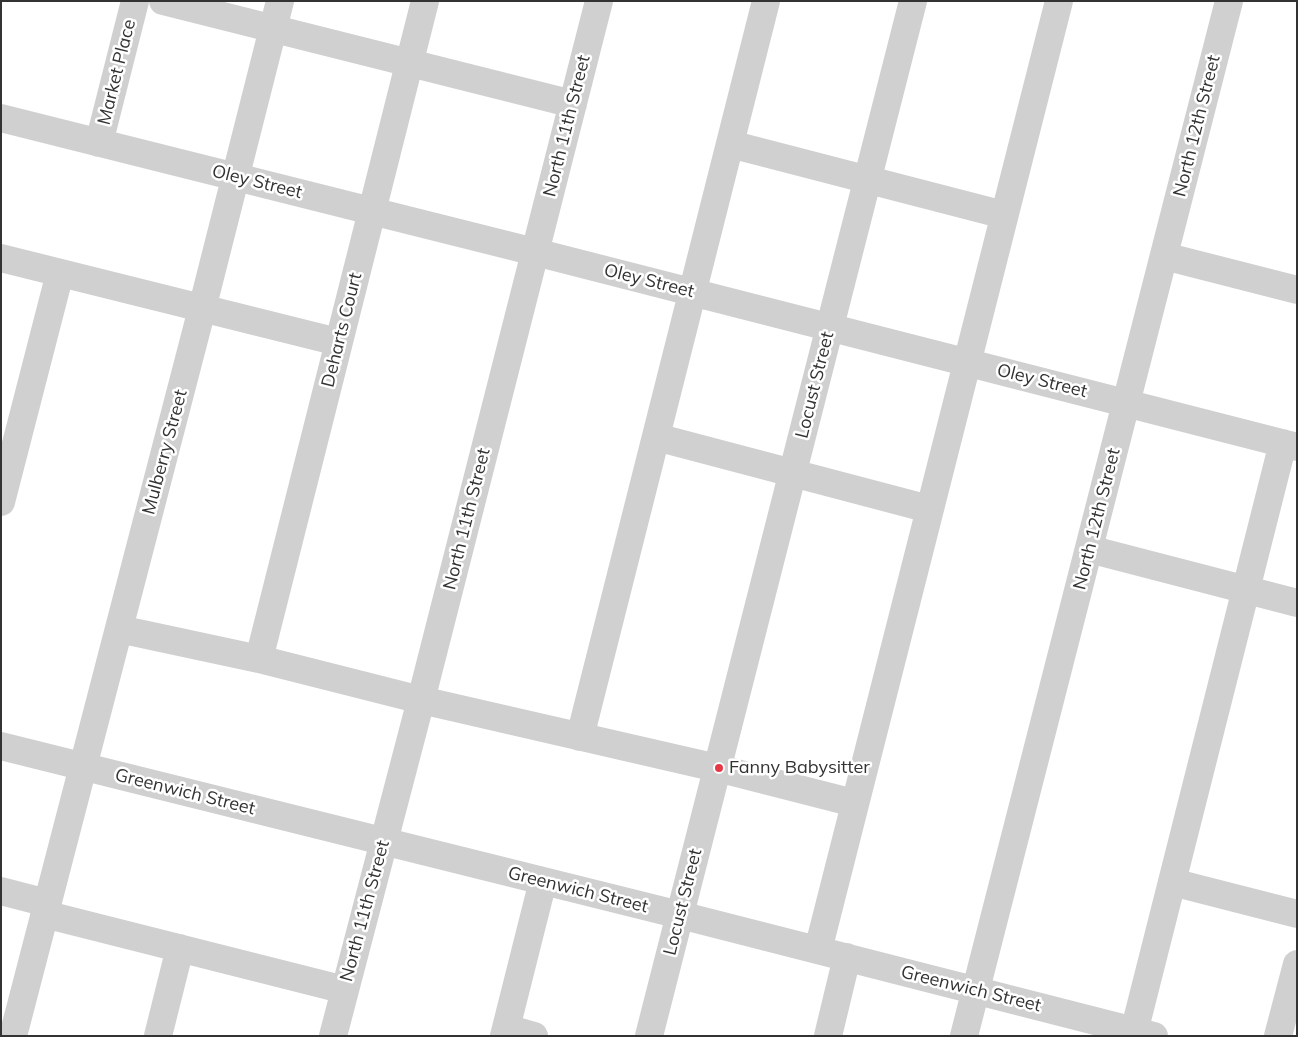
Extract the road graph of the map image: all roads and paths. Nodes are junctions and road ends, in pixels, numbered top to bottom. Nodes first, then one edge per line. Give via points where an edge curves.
1 (135, 1) edge
2 (163, 1) edge
3 (280, 1) edge
4 (425, 1) edge
5 (598, 1) edge
6 (766, 1) edge
7 (913, 1) edge
8 (1059, 1) edge
9 (1229, 1) edge
10 (273, 29) junction
11 (409, 63) junction
12 (573, 104) junction
13 (1, 118) edge
14 (99, 143) junction
15 (730, 144) junction
16 (236, 177) junction
17 (867, 179) junction
18 (371, 211) junction
19 (1004, 215) junction
20 (535, 252) junction
21 (1164, 256) junction
22 (1, 258) edge
23 (60, 273) junction
24 (1297, 290) edge
25 (692, 292) junction
26 (202, 309) junction
27 (829, 327) junction
28 (338, 342) junction
29 (967, 362) junction
30 (1126, 403) junction
31 (656, 438) junction
32 (1290, 445) edge
33 (793, 474) junction
34 (1, 502) edge
35 (929, 509) junction
36 (1089, 549) junction
37 (1246, 590) junction
38 (1297, 603) edge
39 (119, 629) junction
40 (259, 659) junction
41 (420, 700) junction
42 (580, 736) junction
43 (1, 746) edge
44 (83, 766) junction
45 (718, 768) junction
46 (854, 803) junction
47 (384, 841) junction
48 (543, 881) junction
49 (1172, 882) junction
50 (1, 891) edge
51 (45, 908) junction
52 (1297, 914) edge
53 (680, 915) junction
54 (180, 948) junction
55 (818, 950) junction
56 (847, 957) junction
57 (1297, 964) edge
58 (345, 990) junction
59 (976, 990) junction
60 (505, 1032) edge
61 (1141, 1034) edge
62 (13, 1036) edge
63 (158, 1036) edge
64 (333, 1036) edge
65 (534, 1036) edge
66 (649, 1036) edge
67 (828, 1036) edge
68 (964, 1036) edge
69 (1278, 1036) edge

1 - 14 street, Market Place
2 - 10 street
3 - 10 street, Mulberry Street
4 - 11 street, Deharts Court
5 - 12 street, North 11th Street
6 - 15 street
7 - 17 street, Locust Street
8 - 19 street
9 - 21 street, North 12th Street
10 - 11 street
10 - 16 street, Mulberry Street
11 - 12 street
11 - 18 street, Deharts Court
12 - 20 street, North 11th Street
13 - 14 street, Oley Street
14 - 16 street, Oley Street
15 - 17 street
15 - 25 street
16 - 18 street, Oley Street
16 - 26 street, Mulberry Street
17 - 19 street
17 - 27 street, Locust Street
18 - 20 street, Oley Street
18 - 28 street, Deharts Court
19 - 29 street
20 - 25 street, Oley Street
20 - 41 street, North 11th Street
21 - 24 street
21 - 30 street, North 12th Street
22 - 23 street
23 - 26 street
23 - 34 street
25 - 27 street, Oley Street
25 - 31 street
26 - 28 street
26 - 39 street, Mulberry Street
27 - 29 street, Oley Street
27 - 33 street, Locust Street
28 - 40 street, Deharts Court
29 - 30 street, Oley Street
29 - 35 street
30 - 32 street, Oley Street
30 - 36 street, North 12th Street
31 - 33 street
31 - 42 street
32 - 37 street
33 - 35 street
33 - 45 street, Locust Street
35 - 46 street
36 - 37 street
36 - 59 street, North 12th Street
37 - 38 street
37 - 49 street
39 - 40 street
39 - 44 street, Mulberry Street
40 - 41 street
41 - 42 street
41 - 47 street, North 11th Street
42 - 45 street
43 - 44 street, Greenwich Street
44 - 47 street, Greenwich Street
44 - 51 street, Mulberry Street
45 - 46 street
45 - 53 street, Locust Street
46 - 55 street
47 - 48 street, Greenwich Street
47 - 58 street, North 11th Street
48 - 53 street, Greenwich Street
48 - 60 street
49 - 52 street
49 - 61 street
50 - 51 street
51 - 54 street
51 - 62 street, Mulberry Street
53 - 55 street, Greenwich Street
53 - 66 street, Locust Street
54 - 58 street
54 - 63 street
55 - 56 street, Greenwich Street
56 - 59 street, Greenwich Street
56 - 67 street
57 - 69 street
58 - 64 street, North 11th Street
59 - 61 street, Greenwich Street
59 - 68 street, North 12th Street
60 - 65 street

